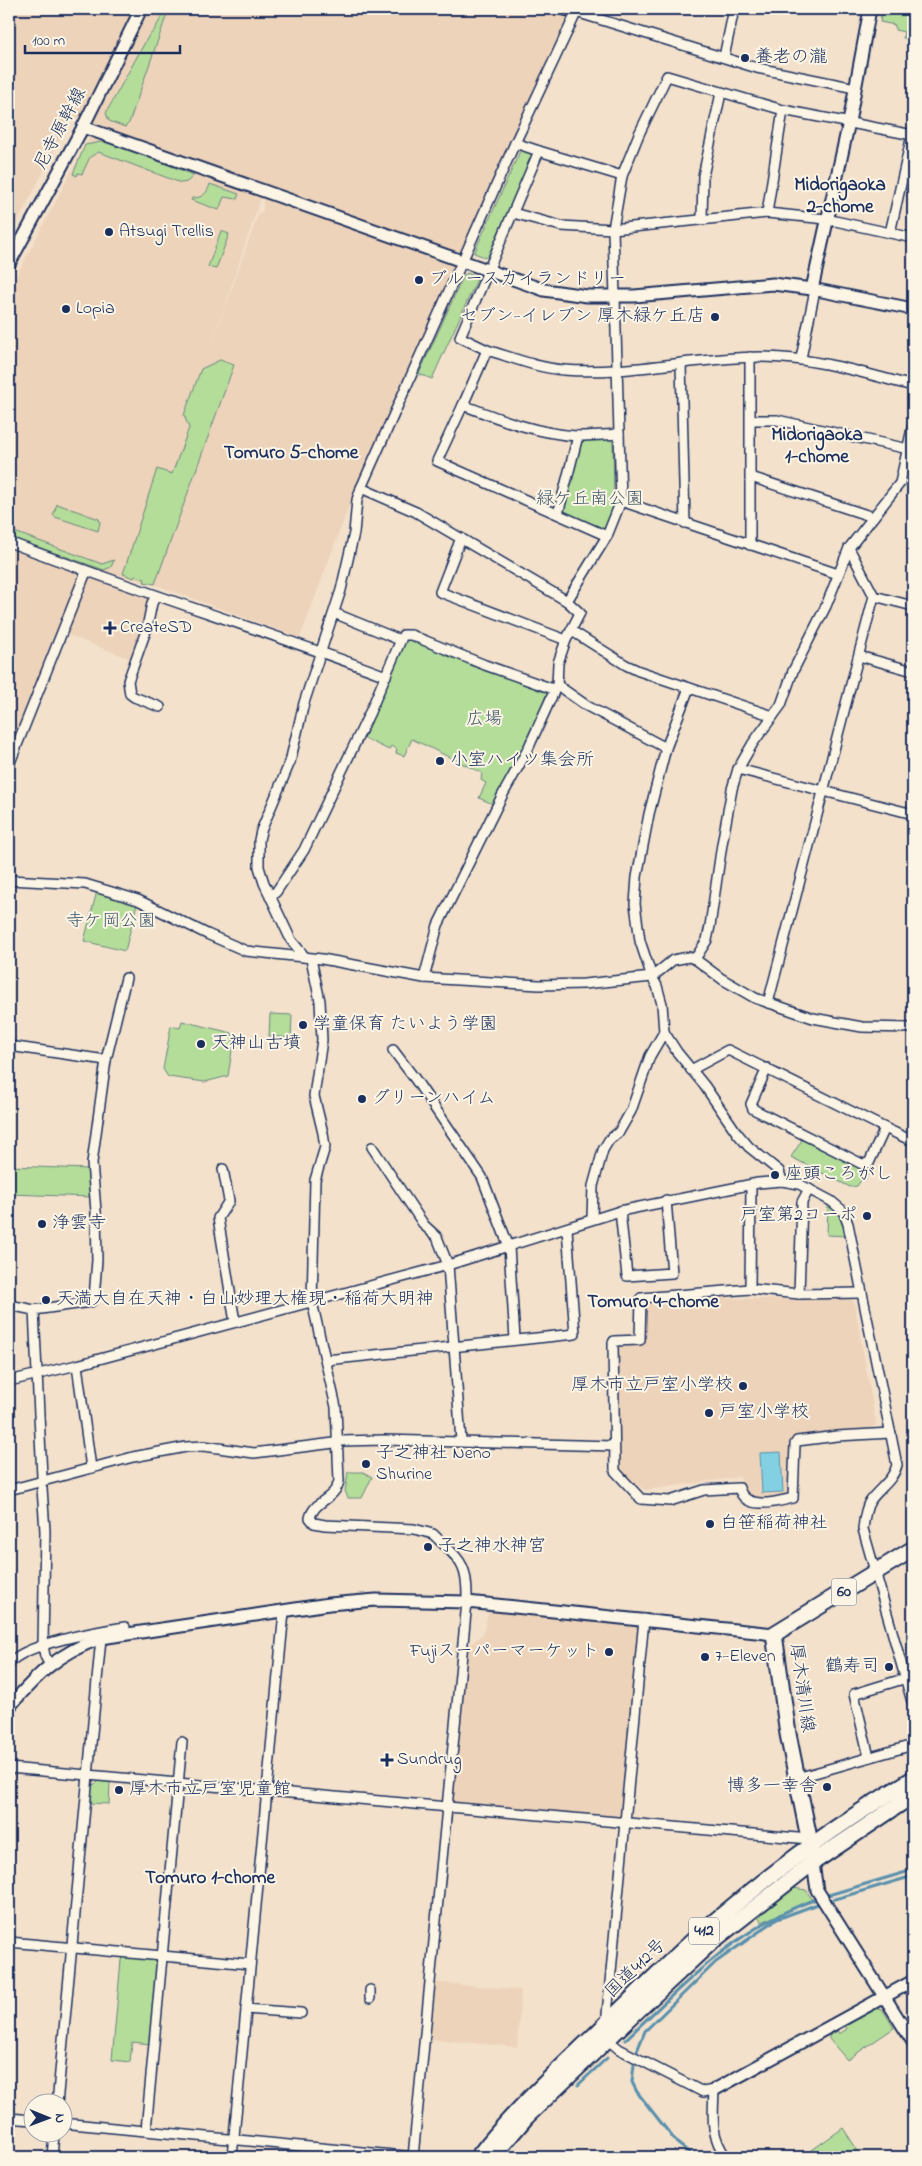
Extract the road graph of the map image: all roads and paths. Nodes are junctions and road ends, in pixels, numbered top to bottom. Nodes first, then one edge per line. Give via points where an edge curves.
1 (141, 9) edge
2 (565, 9) edge
3 (734, 9) edge
4 (870, 9) edge
5 (577, 10) edge
6 (724, 56) junction
7 (855, 88) junction
8 (721, 93) junction
9 (783, 110) junction
10 (849, 122) junction
11 (83, 127) junction
12 (912, 135) edge
13 (515, 144) junction
14 (539, 152) junction
15 (622, 176) junction
16 (512, 213) junction
17 (767, 213) junction
18 (702, 219) junction
19 (826, 219) junction
20 (613, 229) junction
21 (890, 233) junction
22 (913, 238) edge
23 (462, 261) junction
24 (9, 264) edge
25 (488, 270) junction
26 (814, 289) junction
27 (614, 296) junction
28 (913, 310) edge
29 (487, 350) junction
30 (750, 357) junction
31 (801, 358) junction
32 (681, 363) junction
33 (616, 370) junction
34 (913, 386) edge
35 (463, 405) junction
36 (751, 420) junction
37 (913, 424) edge
38 (618, 434) junction
39 (578, 436) junction
40 (911, 449) edge
41 (751, 476) junction
42 (361, 488) junction
43 (621, 501) junction
44 (558, 514) junction
45 (873, 517) junction
46 (685, 523) junction
47 (607, 536) junction
48 (461, 538) junction
49 (9, 542) edge
50 (750, 545) junction
51 (848, 548) junction
52 (86, 572) junction
53 (838, 574) junction
54 (156, 596) junction
55 (874, 596) junction
56 (567, 601) junction
57 (913, 606) edge
58 (334, 613) junction
59 (572, 631) junction
60 (400, 640) junction
61 (566, 640) junction
62 (320, 651) junction
63 (859, 656) junction
64 (913, 671) edge
65 (386, 676) junction
66 (555, 687) junction
67 (689, 688) junction
68 (160, 708) dead end
69 (774, 716) junction
70 (666, 748) junction
71 (9, 765) edge
72 (738, 769) junction
73 (824, 790) junction
74 (913, 814) edge
75 (9, 880) edge
76 (270, 897) junction
77 (308, 958) junction
78 (695, 959) junction
79 (126, 978) dead end
80 (424, 978) junction
81 (652, 978) junction
82 (768, 1003) junction
83 (913, 1028) edge
84 (664, 1032) junction
85 (9, 1046) edge
86 (393, 1050) dead end
87 (106, 1060) junction
88 (767, 1068) junction
89 (691, 1070) junction
90 (885, 1128) junction
91 (913, 1139) edge
92 (372, 1147) dead end
93 (223, 1169) dead end
94 (782, 1181) junction
95 (751, 1185) junction
96 (809, 1189) junction
97 (666, 1200) junction
98 (620, 1211) junction
99 (592, 1218) junction
100 (567, 1229) junction
101 (509, 1247) junction
102 (448, 1265) junction
103 (750, 1289) junction
104 (861, 1292) junction
105 (799, 1294) junction
106 (312, 1302) junction
107 (9, 1304) edge
108 (34, 1310) junction
109 (237, 1322) junction
110 (515, 1339) junction
111 (455, 1345) junction
112 (326, 1360) junction
113 (77, 1365) junction
114 (36, 1374) junction
115 (9, 1381) edge
116 (891, 1434) junction
117 (461, 1441) junction
118 (339, 1442) junction
119 (614, 1446) junction
120 (91, 1468) junction
121 (42, 1477) dead end
122 (42, 1488) dead end
123 (9, 1490) edge
124 (913, 1549) edge
125 (876, 1573) junction
126 (467, 1602) junction
127 (284, 1612) junction
128 (644, 1619) junction
129 (125, 1627) dead end
130 (774, 1634) junction
131 (101, 1638) junction
132 (44, 1645) junction
133 (9, 1664) edge
134 (50, 1665) junction
135 (910, 1677) edge
136 (913, 1705) edge
137 (9, 1707) edge
138 (182, 1742) dead end
139 (913, 1745) edge
140 (869, 1757) junction
141 (9, 1768) edge
142 (89, 1775) junction
143 (798, 1778) junction
144 (913, 1779) edge
145 (179, 1784) junction
146 (267, 1792) junction
147 (913, 1795) edge
148 (446, 1806) junction
149 (625, 1824) junction
150 (810, 1844) junction
151 (812, 1863) junction
152 (9, 1942) edge
153 (72, 1948) junction
154 (162, 1956) junction
155 (250, 1964) junction
156 (913, 1981) edge
157 (884, 1997) junction
158 (246, 2009) junction
159 (301, 2013) dead end
160 (606, 2032) junction
161 (913, 2042) edge
162 (714, 2090) junction
163 (58, 2094) edge
164 (9, 2118) edge
165 (22, 2119) edge
166 (72, 2124) edge
167 (146, 2130) junction
168 (234, 2139) junction
169 (53, 2144) edge
170 (52, 2157) edge
171 (232, 2157) edge
172 (414, 2157) edge
173 (478, 2157) edge
174 (492, 2157) edge
175 (726, 2157) edge

1 - 11 street, 尼寺原幹線
2 - 5 street
3 - 6 street
4 - 7 street
5 - 6 street
5 - 13 street
6 - 7 street via 757,68
7 - 10 street
8 - 9 street
8 - 15 street via 667,76 638,134
8 - 18 street via 703,176
9 - 10 street
9 - 17 street
10 - 12 street
10 - 19 street
11 - 23 street
11 - 24 street, 尼寺原幹線
12 - 21 street
13 - 14 street
13 - 23 street
14 - 15 street
14 - 16 street
15 - 20 street
16 - 20 street via 561,226
16 - 25 street
17 - 18 street
17 - 19 street
18 - 20 street
19 - 21 street
19 - 26 street
20 - 27 street
21 - 22 street
23 - 25 street
23 - 42 street
25 - 27 street via 544,290
25 - 29 street via 460,337
26 - 27 street via 773,284
26 - 28 street
26 - 31 street
27 - 33 street
29 - 33 street via 562,370
29 - 35 street
30 - 31 street
30 - 32 street
30 - 36 street
31 - 34 street
32 - 33 street
32 - 46 street
33 - 38 street
35 - 39 street via 526,428
35 - 44 street via 437,461
36 - 40 street via 777,420
36 - 41 street
37 - 40 street
38 - 39 street
38 - 43 street
39 - 44 street
40 - 45 street via 900,483
41 - 45 street
41 - 50 street
42 - 48 street via 413,511
42 - 58 street via 354,533
43 - 46 street
43 - 47 street
44 - 47 street
45 - 51 street
46 - 50 street
47 - 56 street
48 - 56 street
48 - 61 street via 440,592
49 - 52 street
50 - 53 street
51 - 53 street
51 - 55 street
52 - 54 street
52 - 71 street
53 - 69 street
54 - 62 street
54 - 68 street via 145,647 128,681 130,694
55 - 57 street
55 - 63 street
56 - 59 street via 580,613
58 - 60 street
58 - 62 street
59 - 61 street
59 - 67 street via 626,665
60 - 65 street
60 - 66 street via 404,635 411,635 485,665
61 - 66 street via 558,663
62 - 65 street
62 - 76 street via 290,762 261,830 260,867
63 - 64 street
63 - 73 street
65 - 76 street via 304,850
66 - 70 street
66 - 80 street via 527,751 438,925
67 - 69 street
67 - 70 street
69 - 72 street
70 - 81 street via 649,814 635,904 640,941
72 - 73 street
72 - 78 street via 707,940
73 - 74 street
73 - 82 street
75 - 77 street via 85,884 138,900 246,951
76 - 77 street via 291,940
77 - 80 street
77 - 106 street via 320,1001 322,1040 314,1096 325,1147 315,1180
78 - 81 street via 673,960
78 - 82 street via 722,979
79 - 87 street
80 - 81 street via 539,985
81 - 84 street via 662,1004
82 - 83 street via 813,1018 862,1028
84 - 89 street
84 - 99 street via 650,1056 631,1111 603,1150 593,1186
85 - 87 street
86 - 101 street via 482,1177
87 - 108 street via 92,1166 97,1250 94,1298 92,1302
88 - 89 street via 728,1050
88 - 90 street
88 - 90 street via 751,1104 753,1109 862,1164 869,1163
89 - 94 street via 737,1133 779,1171
90 - 91 street
92 - 102 street via 407,1194 424,1225 439,1236
93 - 109 street via 229,1201 218,1218
94 - 95 street
94 - 96 street
95 - 97 street
95 - 103 street
96 - 104 street via 843,1211 855,1253
96 - 105 street via 802,1202
97 - 98 street
97 - 98 street via 672,1274 627,1276
98 - 99 street
99 - 100 street
100 - 101 street
100 - 110 street via 576,1332
101 - 102 street
101 - 110 street
102 - 106 street
102 - 111 street
103 - 105 street
103 - 119 street via 641,1298 640,1340 613,1343
104 - 105 street
104 - 116 street
106 - 109 street
106 - 112 street
107 - 108 street
108 - 114 street
109 - 113 street
110 - 111 street
111 - 112 street
111 - 117 street
112 - 118 street via 336,1407
113 - 114 street
113 - 120 street
114 - 115 street
114 - 121 street
116 - 119 street via 797,1441 792,1498 767,1504 746,1498 739,1488 704,1490 670,1501 641,1499 614,1471
116 - 125 street via 895,1471 870,1501 863,1529
117 - 118 street
117 - 119 street
118 - 120 street via 254,1453 204,1446 133,1457
118 - 126 street via 338,1485 329,1498 317,1504 310,1518 325,1525 414,1529 433,1534 466,1571
120 - 123 street
122 - 132 street
124 - 125 main road, 厚木清川線 / 60
125 - 130 main road, 厚木清川線 / 60
125 - 135 street
126 - 127 street via 376,1600
126 - 128 street
126 - 148 street
127 - 131 street
127 - 146 street
128 - 130 street
128 - 149 street
129 - 132 street
130 - 143 main road, 厚木清川線 via 788,1734
131 - 134 street
131 - 142 street
132 - 133 street via 13,1658
132 - 134 street
134 - 137 street
135 - 136 street
135 - 140 street via 854,1694
138 - 145 street
139 - 140 street
140 - 143 street
141 - 142 street
142 - 145 street
142 - 153 street
143 - 150 main road, 厚木清川線
144 - 150 main road, 国道412号 / 412
145 - 146 street
145 - 154 street
146 - 148 street
146 - 155 street
147 - 151 main road, 国道412号 / 412
148 - 149 street
148 - 172 street
149 - 150 street
149 - 160 street
150 - 151 street
150 - 160 main road, 国道412号 / 412 via 715,1922
151 - 157 street via 820,1895
151 - 160 main road, 国道412号 / 412 via 710,1943
152 - 153 street
153 - 154 street
153 - 163 street
154 - 155 street
154 - 167 street
155 - 158 street
156 - 157 street
157 - 161 street
157 - 162 street
158 - 159 street
158 - 168 street
160 - 162 street via 615,2047 703,2092
160 - 173 main road, 国道412号 / 412 via 523,2107
160 - 174 main road, 国道412号 / 412
162 - 175 street via 714,2134 717,2146
164 - 165 street
166 - 167 street
167 - 168 street
168 - 171 street
168 - 172 street
169 - 170 street

